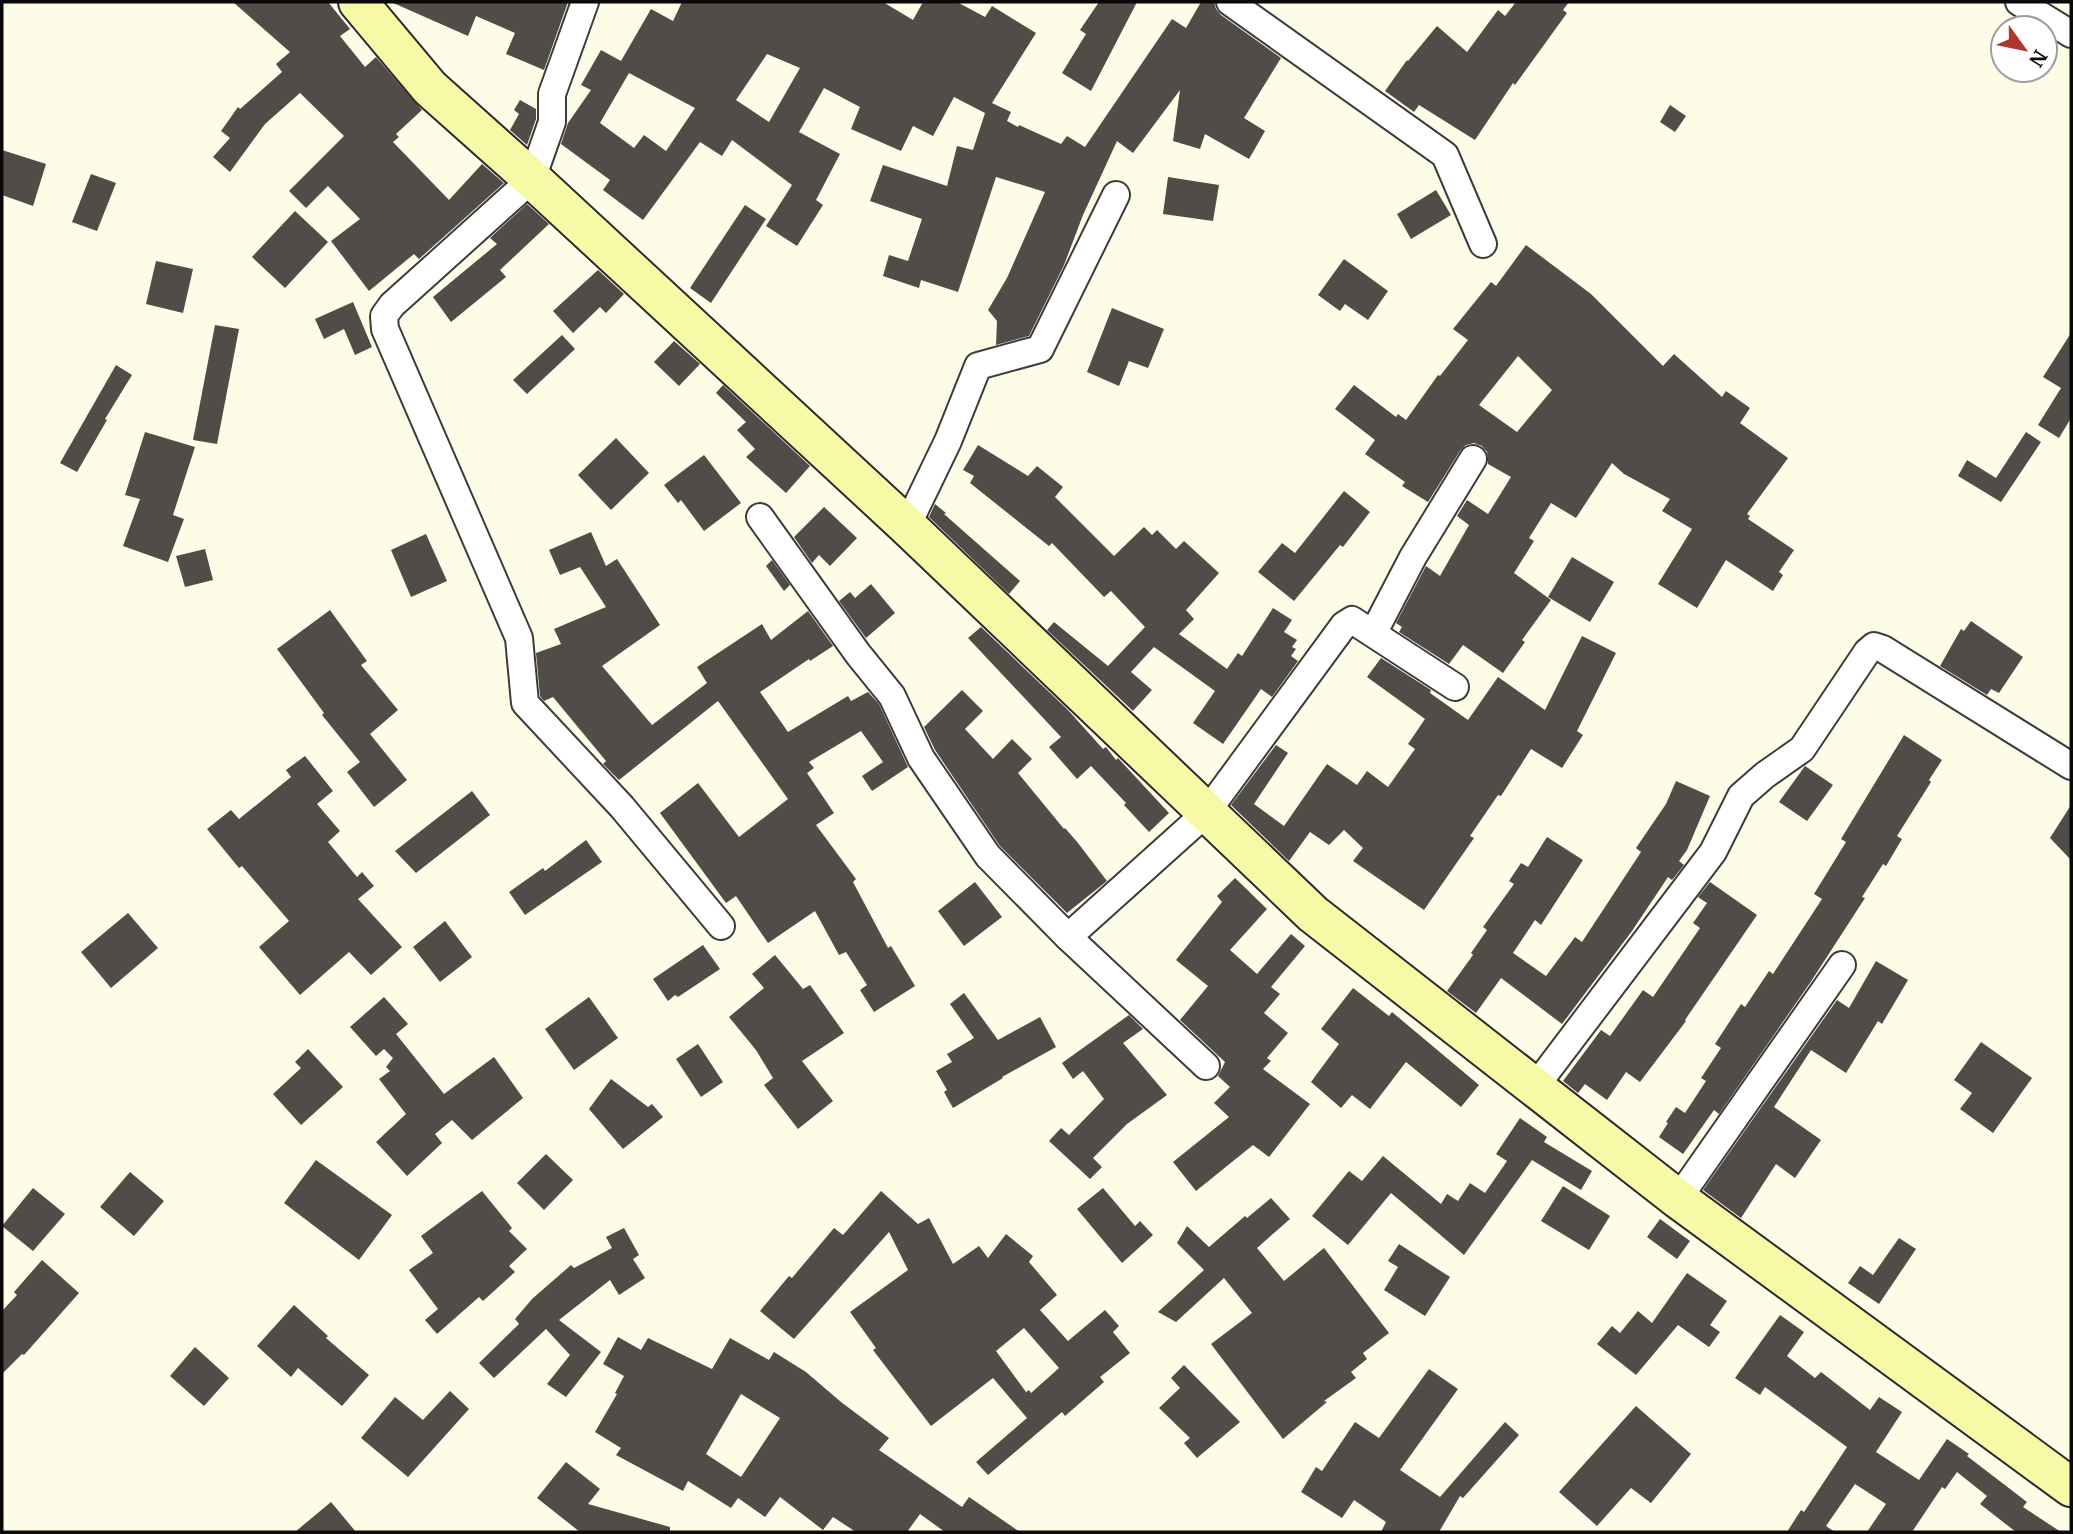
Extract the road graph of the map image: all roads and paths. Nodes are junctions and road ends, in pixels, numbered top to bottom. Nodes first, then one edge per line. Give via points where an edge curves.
1 (358, 2) edge
2 (585, 2) edge
3 (1230, 2) edge
4 (2019, 2) edge
5 (2071, 34) edge
6 (532, 179) junction
7 (1116, 195) dead end
8 (1483, 244) dead end
9 (1473, 459) dead end
10 (760, 516) dead end
11 (907, 526) junction
12 (1374, 632) junction
13 (1455, 687) dead end
14 (2071, 766) edge
15 (1206, 813) junction
16 (721, 926) dead end
17 (1068, 937) junction
18 (1842, 965) dead end
19 (1206, 1066) dead end
20 (1535, 1087) junction
21 (1678, 1199) junction
22 (2071, 1487) edge

1 - 6 main road via 430,88
2 - 6 street via 552,94 552,122
3 - 8 street via 1445,155
4 - 5 street
6 - 11 main road
6 - 16 street via 392,305 384,316 385,329 519,638 525,703 622,807
7 - 11 street via 1040,349 978,366
9 - 12 street
10 - 17 street via 892,696 921,758 988,856
11 - 15 main road
12 - 13 street
12 - 15 street via 1352,620 1344,625
14 - 20 street via 1874,646 1802,749 1741,796 1713,852
15 - 17 street
15 - 20 main road via 1312,915
17 - 19 street
18 - 21 street
20 - 21 main road
21 - 22 main road

